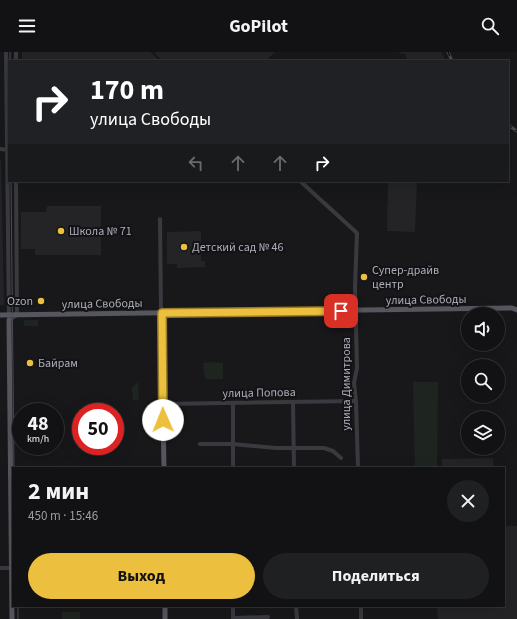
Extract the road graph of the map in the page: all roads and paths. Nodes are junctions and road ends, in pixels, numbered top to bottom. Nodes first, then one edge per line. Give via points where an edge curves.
1 (6, 52) edge
2 (0, 149) edge
3 (8, 150) edge
4 (8, 182) edge
5 (16, 182) edge
6 (301, 182) edge
7 (160, 219) dead end
8 (515, 309) edge
9 (356, 311) junction
10 (162, 313) junction
11 (0, 315) edge
12 (17, 315) junction
13 (9, 317) junction
14 (356, 401) junction
15 (294, 402) junction
16 (233, 403) junction
17 (163, 404) junction
18 (200, 444) dead end
19 (233, 444) junction
20 (294, 448) junction
21 (341, 458) dead end
22 (164, 467) edge
23 (233, 467) edge
24 (294, 467) edge
25 (358, 467) edge
26 (0, 568) edge
27 (12, 568) edge
28 (165, 607) edge
29 (233, 607) edge
30 (296, 607) edge
31 (360, 607) edge
32 (268, 617) dead end
33 (12, 619) edge
34 (165, 619) edge
35 (233, 619) edge
36 (297, 619) edge
37 (361, 619) edge

1 - 3 street
2 - 3 street
4 - 13 street
5 - 12 street
6 - 9 street, улица Димитрова via 358,233
7 - 10 street
8 - 9 main road, улица Свободы
9 - 10 main road, улица Свободы
9 - 14 street, улица Димитрова
10 - 12 main road, улица Свободы
10 - 17 main road
11 - 13 main road, улица Свободы
12 - 13 main road, улица Свободы
13 - 27 main road
14 - 15 street, улица Попова
14 - 25 street, улица Димитрова
15 - 16 street, улица Попова
15 - 20 street
16 - 17 street, улица Попова
16 - 19 street
17 - 22 main road
18 - 19 street
19 - 20 street
19 - 23 street
20 - 21 street via 324,448
20 - 24 street
26 - 27 street
27 - 33 main road
28 - 34 main road
29 - 35 street
30 - 36 street
31 - 37 street
32 - 35 street

